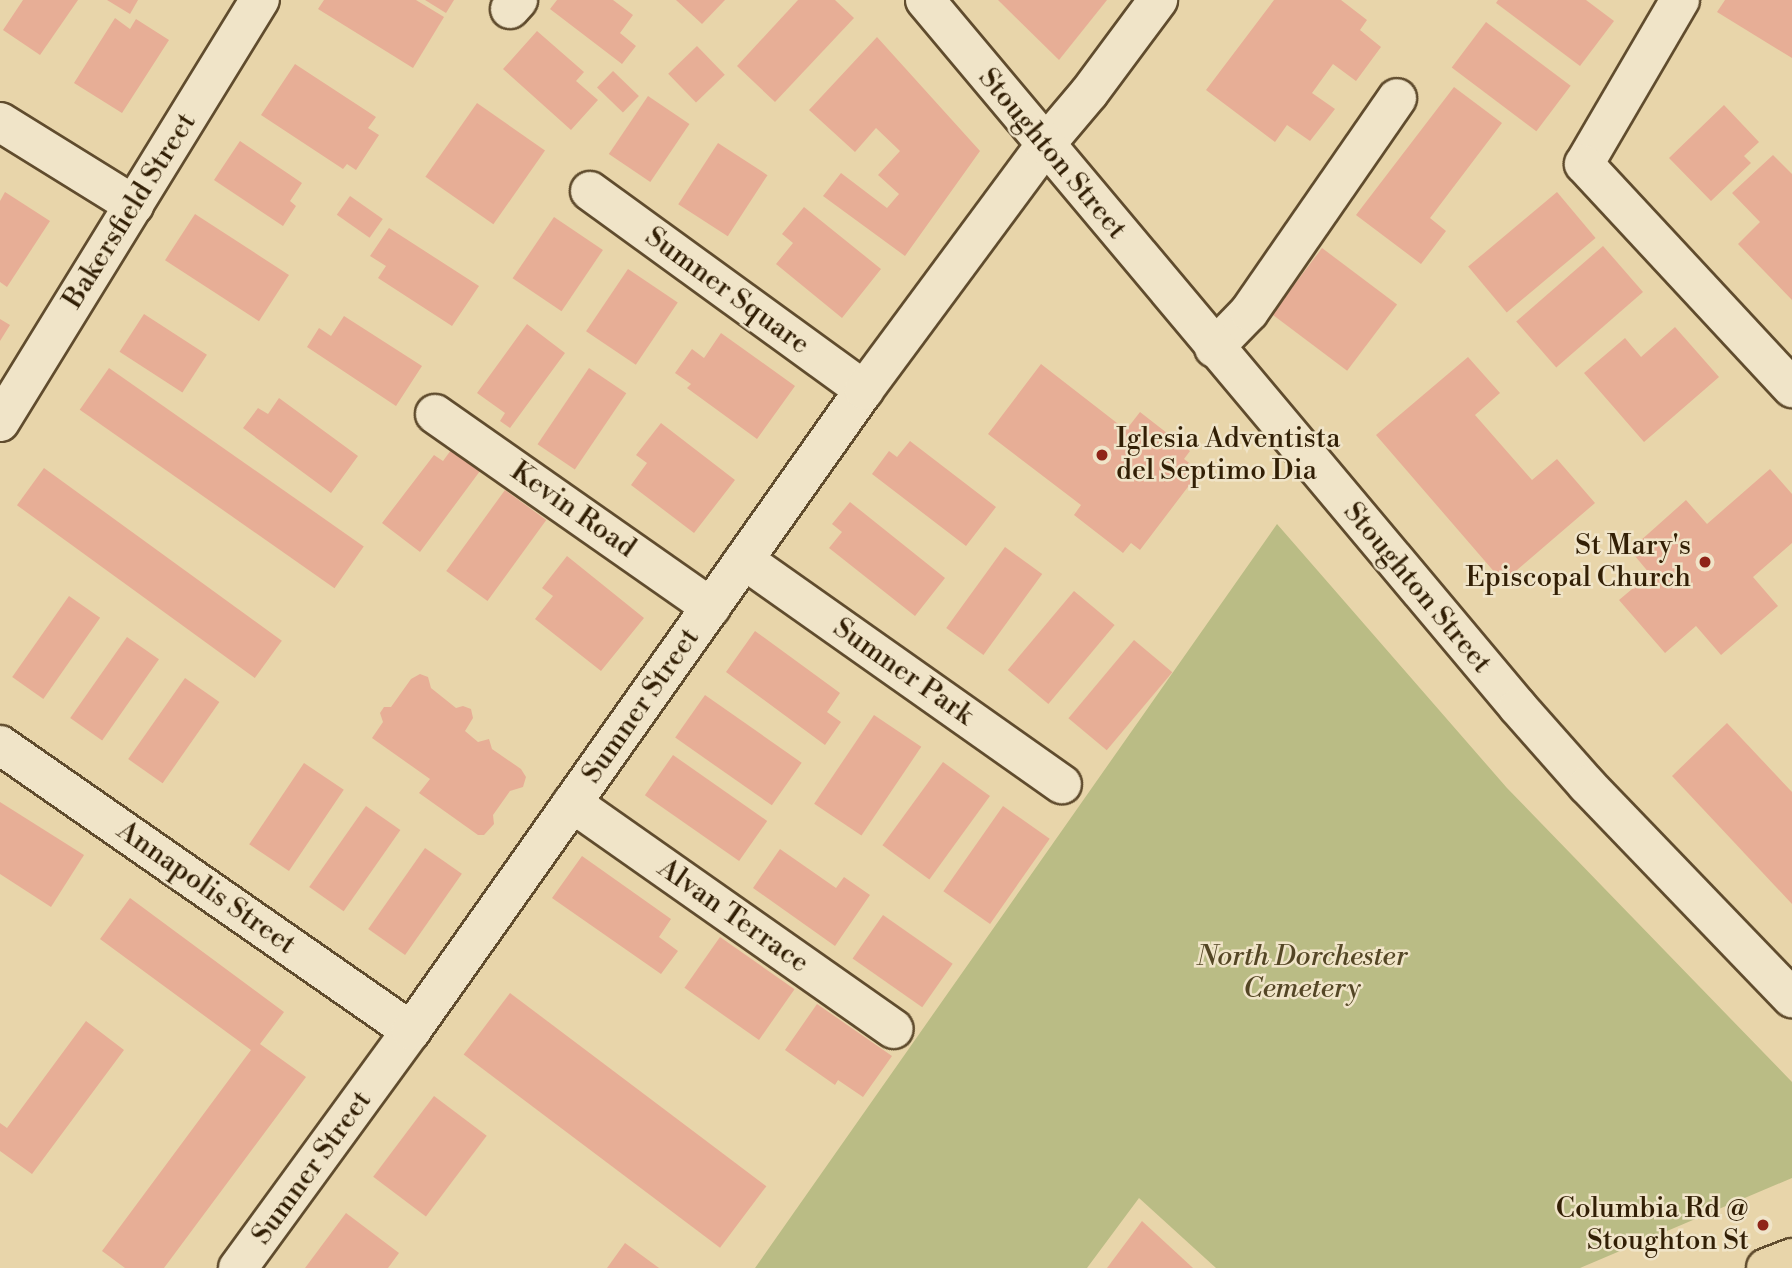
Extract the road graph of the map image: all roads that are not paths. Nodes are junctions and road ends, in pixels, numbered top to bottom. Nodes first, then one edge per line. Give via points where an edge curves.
1 (260, 0) edge
2 (925, 0) edge
3 (1158, 0) edge
4 (1680, 0) edge
5 (1397, 98) dead end
6 (0, 122) edge
7 (1045, 145) junction
8 (590, 191) dead end
9 (134, 205) junction
10 (1214, 348) junction
11 (1792, 388) edge
12 (864, 390) junction
13 (435, 414) dead end
14 (0, 422) edge
15 (744, 560) junction
16 (711, 607) junction
17 (0, 745) edge
18 (1062, 784) dead end
19 (572, 803) junction
20 (1792, 998) edge
21 (893, 1029) dead end
22 (411, 1031) junction
23 (1792, 1258) edge
24 (238, 1268) edge
25 (1766, 1268) edge

1 - 9 street, Bakersfield Street
2 - 7 street, Stoughton Street
3 - 7 street, Sumner Street
4 - 11 street via 1584,164
5 - 10 street via 1249,312
6 - 9 street
7 - 10 street, Stoughton Street
7 - 12 street, Sumner Street
8 - 12 street, Sumner Square
9 - 14 street, Bakersfield Street
10 - 20 street, Stoughton Street via 1526,717
12 - 15 street, Sumner Street
13 - 16 street, Kevin Road
15 - 16 street, Sumner Street
15 - 18 street, Sumner Park
16 - 19 street, Sumner Street
17 - 22 street, Annapolis Street
19 - 21 street, Alvan Terrace
19 - 22 street, Sumner Street
22 - 24 street, Sumner Street
23 - 25 main road

